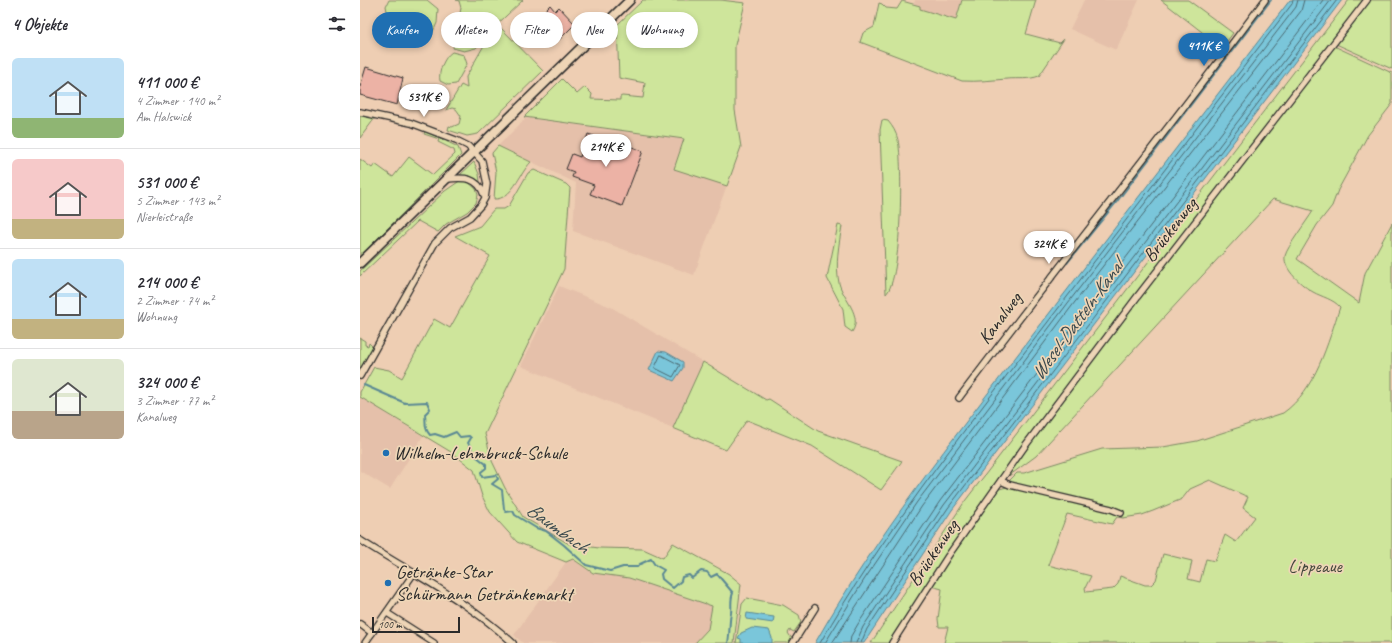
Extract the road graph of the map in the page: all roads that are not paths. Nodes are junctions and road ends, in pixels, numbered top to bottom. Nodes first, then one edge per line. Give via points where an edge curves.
1 (630, 0) edge
2 (1265, 0) edge
3 (1367, 0) edge
4 (360, 112) edge
5 (475, 153) junction
6 (447, 179) junction
7 (485, 198) junction
8 (360, 263) edge
9 (360, 376) edge
10 (959, 398) dead end
11 (1001, 481) junction
12 (1121, 513) dead end
13 (360, 540) edge
14 (414, 572) junction
15 (815, 608) dead end
16 (387, 613) junction
17 (360, 624) edge
18 (372, 633) junction
19 (365, 643) edge
20 (434, 643) edge
21 (514, 643) edge
22 (793, 643) edge
23 (892, 643) edge

1 - 5 main road
2 - 10 street, Kanalweg
3 - 11 street, Brückenweg via 1093,355
4 - 5 street via 411,123 456,140
5 - 6 main road
5 - 7 street via 485,169
6 - 7 street via 469,178 477,183
6 - 8 main road
7 - 9 street via 476,212 450,228 435,243
11 - 12 street
11 - 23 street, Brückenweg via 948,556
13 - 14 street
14 - 16 street
14 - 21 street via 467,605
15 - 22 street
16 - 18 street
16 - 20 street
17 - 18 street
18 - 19 street

